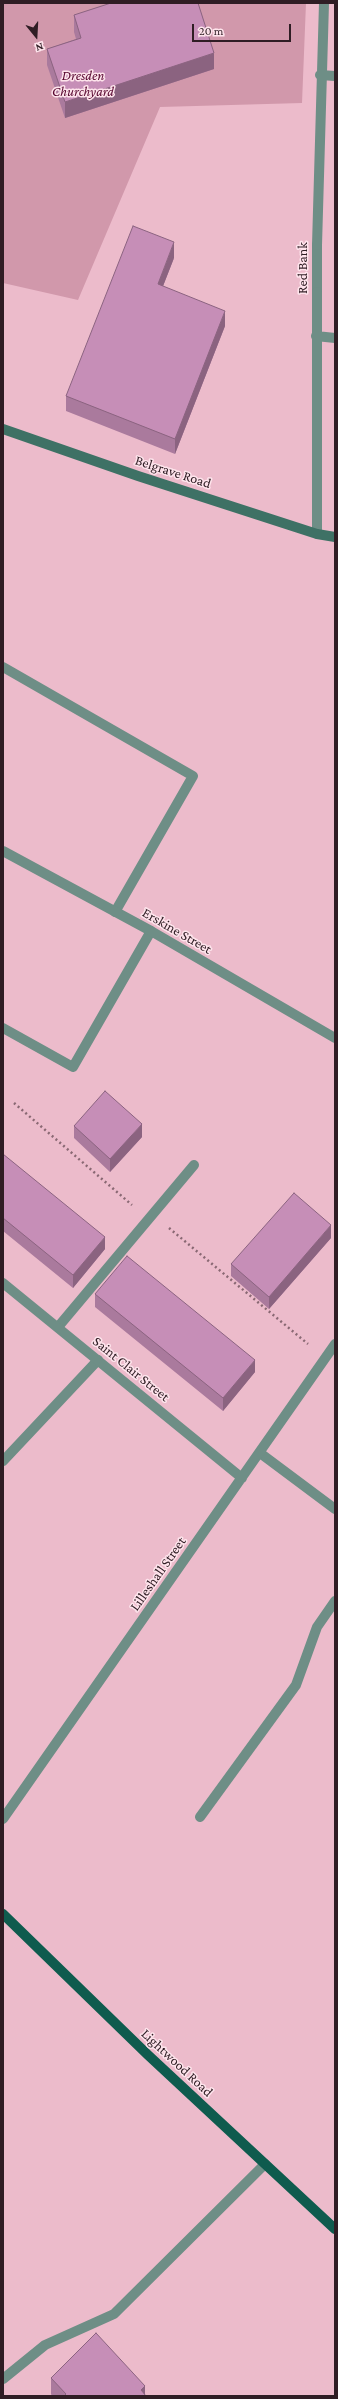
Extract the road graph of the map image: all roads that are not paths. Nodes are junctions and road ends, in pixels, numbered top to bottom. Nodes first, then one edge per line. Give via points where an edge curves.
1 (324, 3) edge
2 (320, 75) junction
3 (335, 76) edge
4 (316, 336) junction
5 (335, 338) edge
6 (3, 429) edge
7 (317, 534) junction
8 (335, 537) edge
9 (3, 667) edge
10 (3, 850) edge
11 (115, 912) junction
12 (151, 931) junction
13 (3, 1028) edge
14 (335, 1038) edge
15 (194, 1165) dead end
16 (3, 1283) edge
17 (58, 1328) junction
18 (335, 1344) edge
19 (98, 1360) junction
20 (260, 1453) junction
21 (3, 1461) edge
22 (242, 1478) junction
23 (335, 1509) edge
24 (335, 1601) edge
25 (200, 1817) dead end
26 (3, 1819) edge
27 (3, 1914) edge
28 (265, 2164) junction
29 (335, 2229) edge
30 (3, 2380) edge

1 - 2 street, Red Bank
2 - 3 street
2 - 4 street, Red Bank
4 - 5 street
4 - 7 street, Red Bank
6 - 7 main road, Belgrave Road
7 - 8 main road, Belgrave Road
9 - 11 street via 193,776
10 - 11 street, Erskine Street
11 - 12 street, Erskine Street
12 - 13 street via 73,1068
12 - 14 street, Erskine Street
15 - 17 street
16 - 17 street, Saint Clair Street
17 - 19 street, Saint Clair Street
18 - 20 street, Lilleshall Street
19 - 21 street
19 - 22 street, Saint Clair Street
20 - 22 street, Lilleshall Street
20 - 23 street
22 - 26 street, Lilleshall Street
24 - 25 street via 317,1627 296,1685
27 - 28 main road, Lightwood Road
28 - 29 main road, Lightwood Road
28 - 30 street via 114,2314 45,2345

